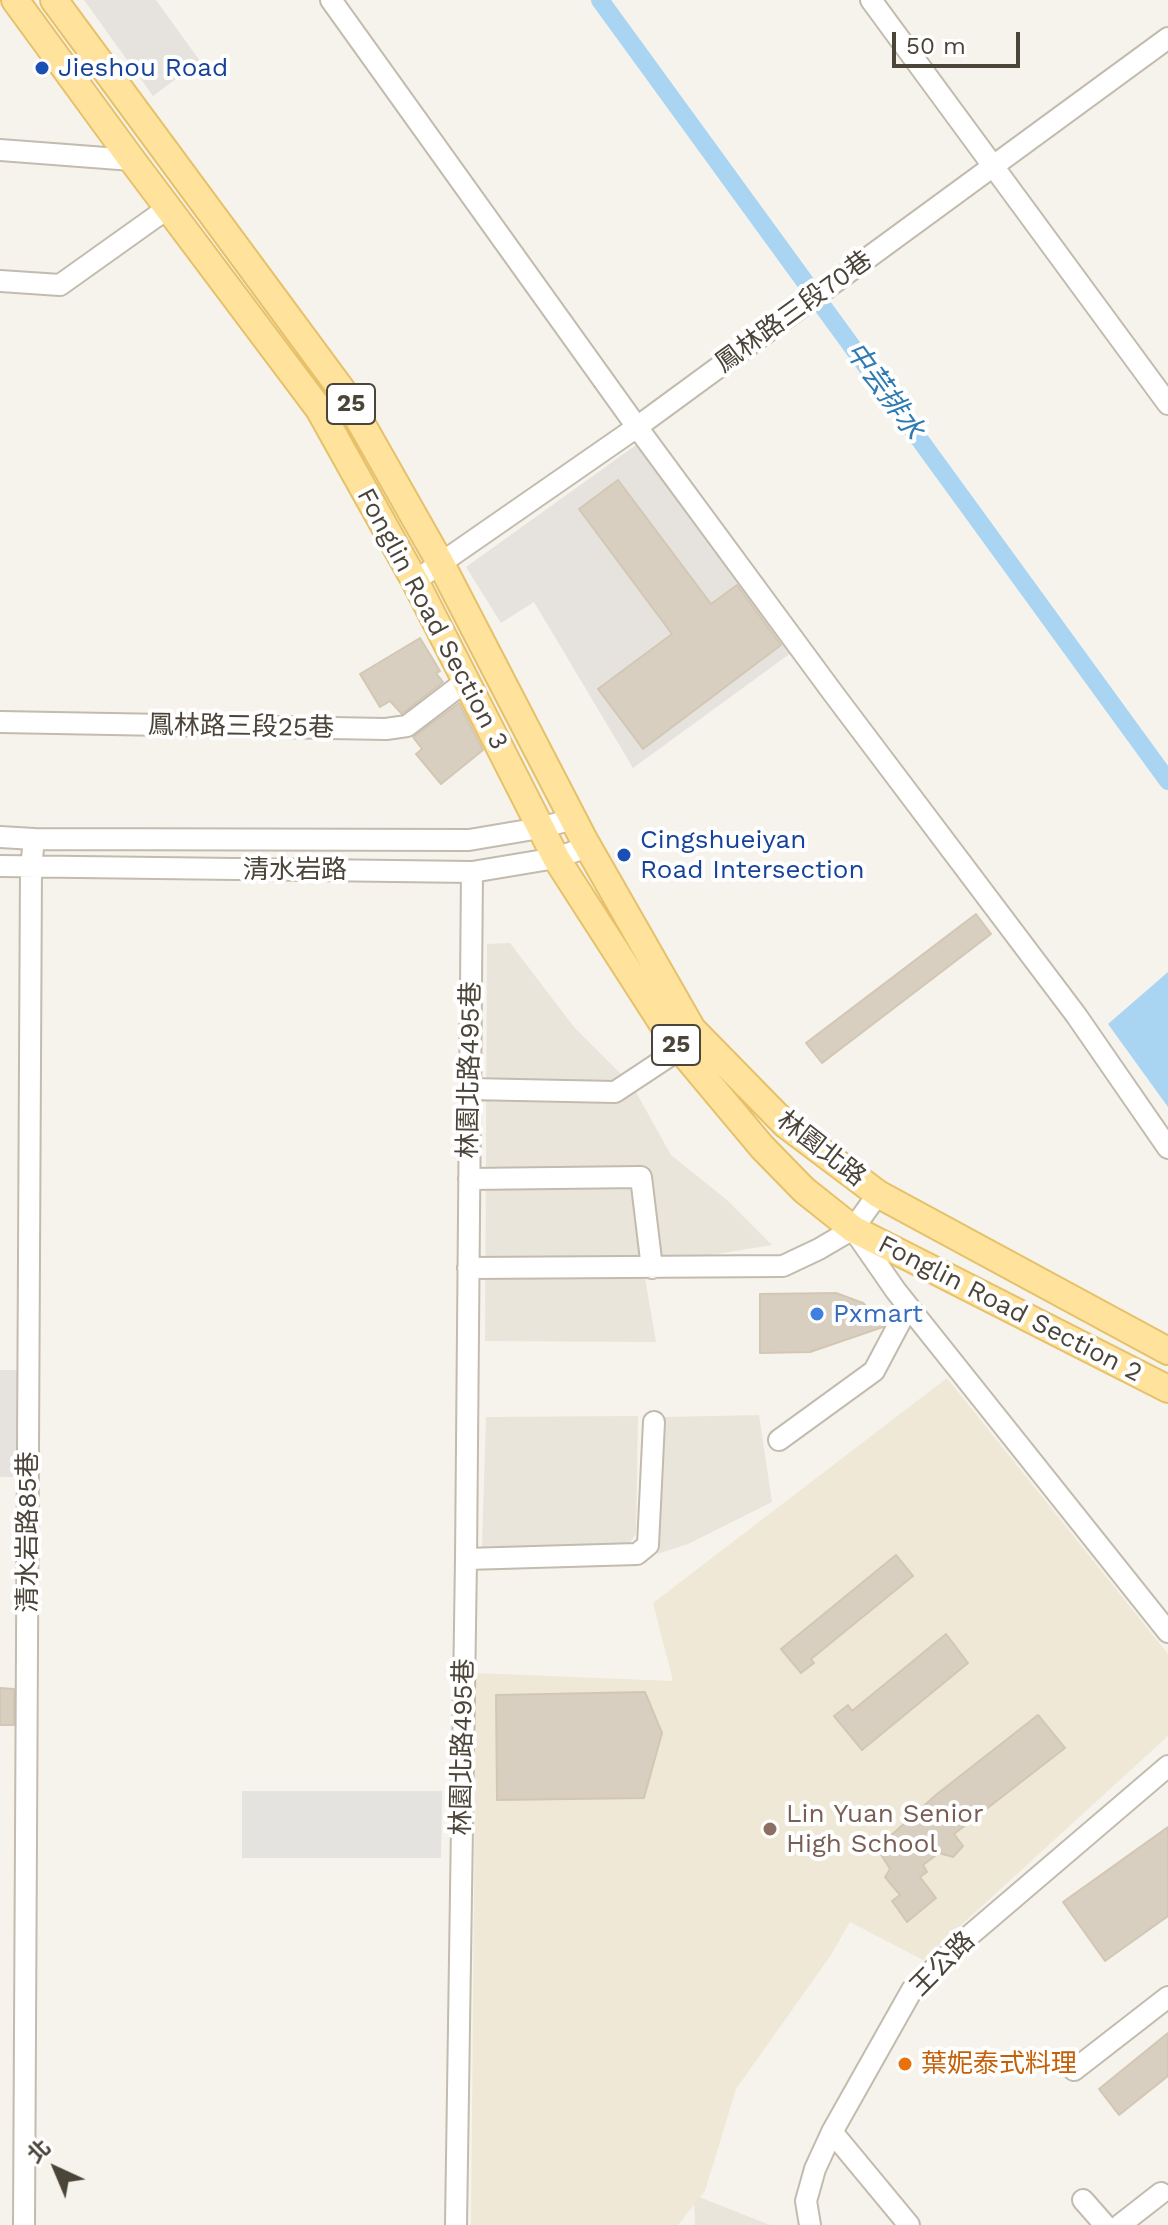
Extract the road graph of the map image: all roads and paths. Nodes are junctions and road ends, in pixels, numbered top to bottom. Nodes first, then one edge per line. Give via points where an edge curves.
1 (15, 0) edge
2 (54, 0) edge
3 (331, 0) edge
4 (871, 0) edge
5 (1168, 38) edge
6 (0, 150) edge
7 (132, 160) junction
8 (992, 167) junction
9 (168, 208) junction
10 (0, 281) edge
11 (1168, 404) edge
12 (637, 427) junction
13 (441, 564) junction
14 (415, 581) junction
15 (466, 681) junction
16 (0, 722) edge
17 (573, 819) junction
18 (540, 828) junction
19 (0, 837) edge
20 (34, 839) junction
21 (587, 847) junction
22 (556, 858) junction
23 (0, 866) edge
24 (31, 868) junction
25 (472, 872) junction
26 (680, 1049) junction
27 (470, 1089) junction
28 (1168, 1148) edge
29 (469, 1179) junction
30 (878, 1194) junction
31 (853, 1229) junction
32 (468, 1268) junction
33 (652, 1268) junction
34 (908, 1307) junction
35 (1168, 1351) edge
36 (1168, 1389) edge
37 (654, 1422) dead end
38 (779, 1440) dead end
39 (466, 1559) junction
40 (1164, 1620) edge
41 (1168, 1766) edge
42 (1168, 1997) edge
43 (1074, 2070) dead end
44 (832, 2132) junction
45 (1161, 2193) dead end
46 (1083, 2200) dead end
47 (24, 2225) edge
48 (456, 2225) edge
49 (810, 2225) edge
50 (909, 2225) edge
51 (1105, 2225) edge
52 (1120, 2225) edge

1 - 7 main road, Fonglin Road Section 3 / 25
2 - 13 main road, Fonglin Road Section 3 / 25 via 344,393
3 - 12 street
4 - 8 street
5 - 8 street, 鳳林路三段70巷
6 - 7 street
7 - 9 main road, Fonglin Road Section 3 / 25
8 - 11 street
8 - 12 street, 鳳林路三段70巷
9 - 10 street via 60,285
9 - 14 main road, Fonglin Road Section 3 / 25 via 319,409
12 - 13 street, 鳳林路三段70巷
12 - 28 street via 1076,1015
13 - 14 street, 鳳林路三段70巷
13 - 17 main road, Fonglin Road Section 3 / 25
14 - 15 main road, Fonglin Road Section 3 / 25
15 - 16 street, 鳳林路三段25巷 via 407,726 386,729
15 - 18 main road, Fonglin Road Section 3 / 25
17 - 18 street, 清水岩路
17 - 21 main road, Fonglin Road Section 3 / 25
18 - 20 street, 清水岩路 via 469,840
18 - 22 main road, Fonglin Road Section 3 / 25
19 - 20 street, 清水岩路
20 - 24 street, 清水岩路85巷
21 - 22 street, 清水岩路
21 - 30 main road, 林園北路 / 25 via 692,1029 785,1124
22 - 25 street, 清水岩路
22 - 26 main road, Fonglin Road Section 3 / 25
23 - 24 street, 清水岩路
24 - 25 street, 清水岩路
24 - 47 street, 清水岩路85巷
25 - 27 street, 林園北路495巷
26 - 27 street via 615,1092
26 - 31 main road, Fonglin Road Section 3 / 25 via 762,1147
27 - 29 street, 林園北路495巷
29 - 32 street, 林園北路495巷
29 - 33 street via 641,1177
30 - 31 street, 林園北路
30 - 35 main road, Fonglin Road Section 2 / 25
31 - 33 street via 783,1266
31 - 34 street, 林園北路
31 - 36 main road, Fonglin Road Section 2 / 25
32 - 33 street
32 - 39 street, 林園北路495巷
34 - 38 street via 874,1371
34 - 40 street, 林園北路
37 - 39 street via 648,1545 637,1554
39 - 48 street, 林園北路495巷
41 - 44 street, 王公路 via 912,1990
42 - 43 street
44 - 49 street, 王公路 via 806,2201
44 - 50 street
45 - 52 street
46 - 51 street

